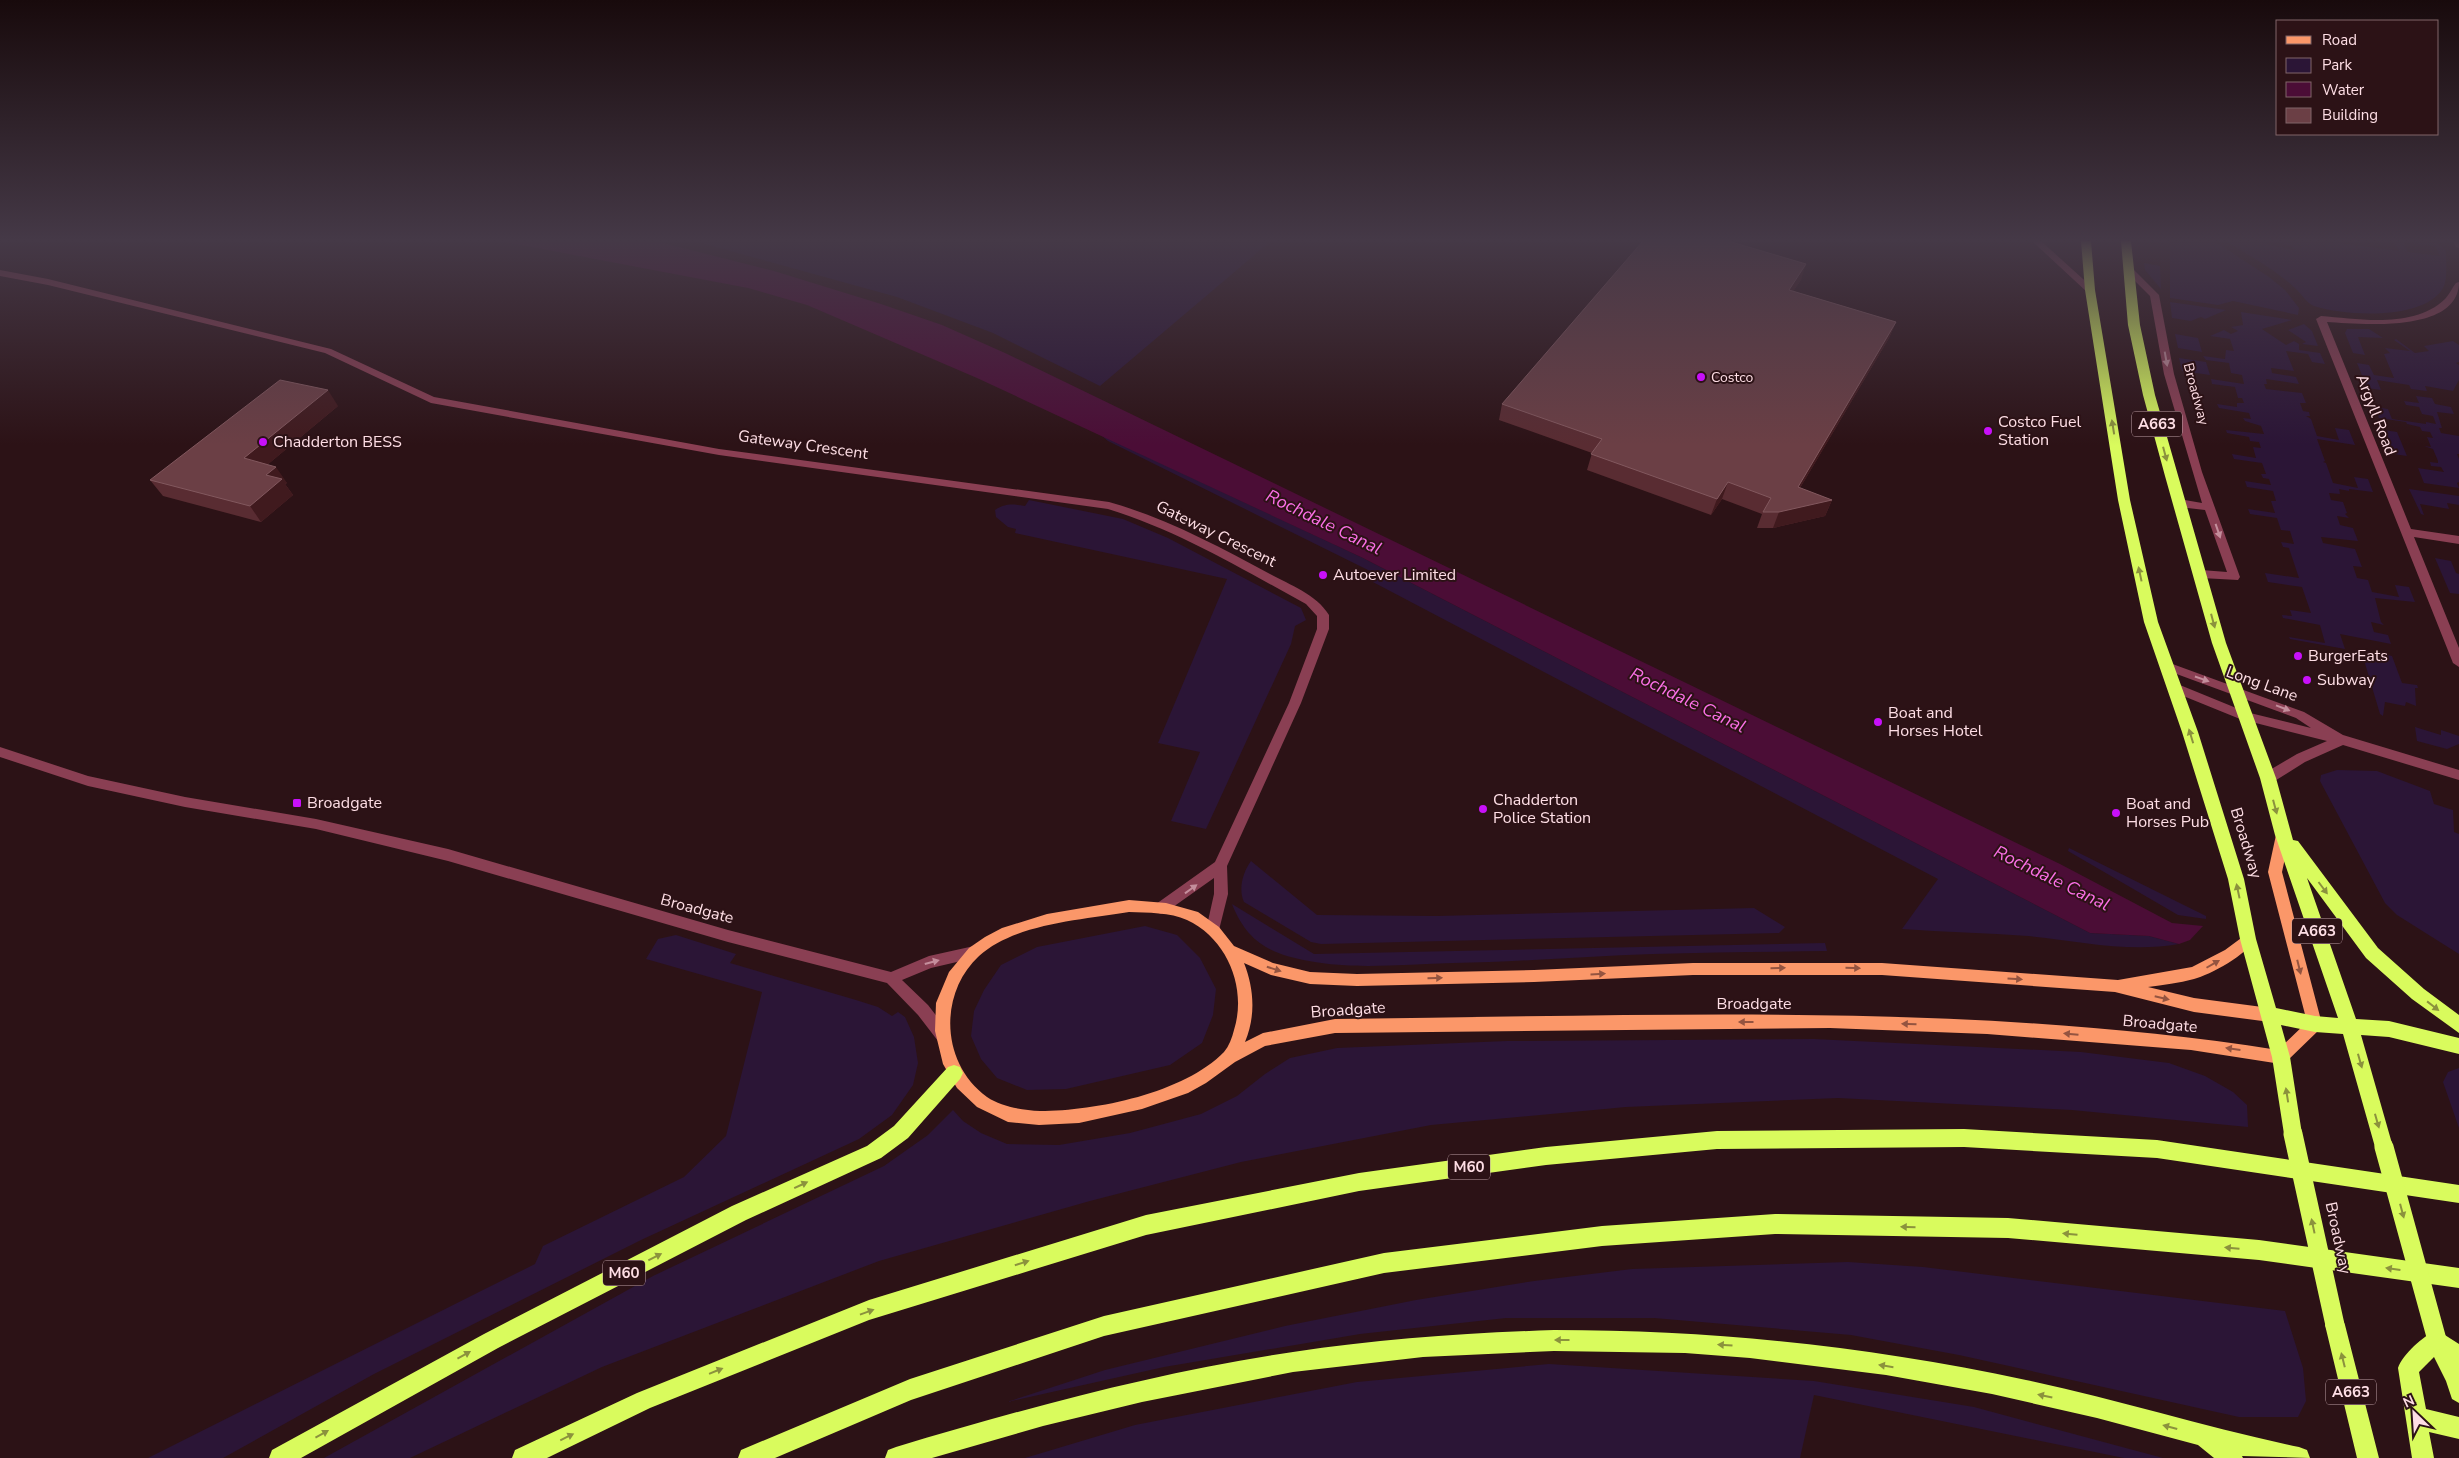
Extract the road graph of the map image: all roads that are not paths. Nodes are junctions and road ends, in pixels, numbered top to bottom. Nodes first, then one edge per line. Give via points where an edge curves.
1 (158, 309) edge
2 (2093, 309) edge
3 (2133, 309) edge
4 (2157, 309) edge
5 (2439, 309) edge
6 (2179, 503) junction
7 (2210, 507) junction
8 (2408, 532) junction
9 (2459, 540) edge
10 (2201, 574) junction
11 (2457, 651) edge
12 (2459, 663) edge
13 (2167, 666) junction
14 (2176, 688) junction
15 (2238, 691) junction
16 (2244, 716) junction
17 (2342, 740) junction
18 (0, 752) edge
19 (2459, 775) edge
20 (2268, 778) junction
21 (2283, 835) junction
22 (1220, 866) junction
23 (1161, 908) junction
24 (1213, 930) junction
25 (2248, 939) junction
26 (1229, 950) junction
27 (974, 952) junction
28 (891, 978) junction
29 (2115, 986) junction
30 (2270, 1015) junction
31 (2315, 1024) junction
32 (2458, 1024) edge
33 (2350, 1027) junction
34 (943, 1036) junction
35 (2451, 1044) edge
36 (1231, 1056) junction
37 (2281, 1056) junction
38 (954, 1074) junction
39 (2459, 1194) edge
40 (2459, 1278) edge
41 (2437, 1340) junction
42 (2459, 1357) edge
43 (2459, 1392) edge
44 (2418, 1418) junction
45 (2459, 1428) edge
46 (2199, 1434) junction
47 (280, 1458) edge
48 (523, 1458) edge
49 (748, 1458) edge
50 (896, 1458) edge
51 (2232, 1458) edge
52 (2299, 1458) edge
53 (2368, 1458) edge
54 (2424, 1458) edge

1 - 22 street, Gateway Crescent via 328,351 431,400 719,452 1109,506 1200,541 1310,601 1323,615 1323,629 1295,703
13 -> 2 highway, Broadway / A663 via 2151,622 2124,500
3 -> 6 highway, A663 via 2149,395
4 -> 7 street, Broadway via 2169,374
5 - 8 street, Argyll Road via 2424,316 2385,321 2321,319
6 - 7 street
6 - 10 highway, A663
7 -> 10 street, Broadway via 2234,577
8 - 9 street
8 - 11 street, Argyll Road
10 -> 15 highway, A663 via 2217,634
11 - 12 street, Argyll Road
13 - 14 highway, Broadway / A663
13 -> 15 street, Long Lane
14 - 16 street, Long Lane
25 -> 14 highway, Broadway / A663 via 2236,880
15 - 16 highway, A663
15 -> 17 street, Long Lane via 2306,718
16 - 17 street, Long Lane
16 - 20 highway, A663
17 - 19 street, Long Lane
17 - 20 street via 2301,758
18 - 28 street, Broadgate via 88,781 185,802 316,824 448,855
20 -> 21 highway, A663
21 -> 31 main road via 2275,872
21 -> 32 highway via 2372,952
21 - 33 highway, A663
23 -> 22 street, Gateway Crescent
22 - 24 street, Gateway Crescent via 1221,894
23 - 24 main road, Broadgate via 1186,913
23 - 27 main road, Broadgate via 1128,906 1033,924 1000,935
24 - 26 main road, Broadgate
29 -> 25 main road via 2194,973 2230,954
25 - 30 highway, Broadway / A663
26 -> 29 main road, Broadgate via 1271,969 1310,978 1347,980 1833,968
26 - 36 main road, Broadgate via 1242,974 1247,997 1247,1013
28 -> 27 street, Broadgate via 929,962
27 - 34 main road, Broadgate via 947,992 941,1015
28 - 34 street, Broadgate
29 -> 30 main road, Broadgate via 2194,1005
30 - 31 highway
30 - 37 highway, Broadway / A663
31 - 33 highway
31 - 37 main road
33 - 35 highway via 2389,1029
33 -> 41 highway, A663, bridge
34 - 38 main road, Broadgate via 946,1056
37 -> 36 main road, Broadgate via 2191,1044 1997,1028 1830,1021 1335,1026 1263,1040
36 - 38 main road, Broadgate via 1206,1076 1169,1093 1083,1115 1026,1119 996,1112 965,1088
53 -> 37 highway, Broadway / A663, bridge via 2293,1134
47 -> 38 highway, M60 via 499,1336 739,1214 874,1152 901,1132
48 -> 39 highway, M60 via 644,1400 869,1310 1146,1225 1359,1182 1546,1156 1717,1140 1964,1138 2157,1149
40 -> 49 highway via 2259,1250 2008,1228 1775,1224 1602,1236 1384,1263 1104,1326 910,1390
41 - 42 highway
41 - 43 highway, A663
41 - 44 highway via 2408,1368
44 - 45 highway
44 - 54 highway
46 -> 50 highway via 2093,1406 1966,1379 1818,1355 1668,1341 1546,1340 1433,1346 1293,1362 1104,1400 1008,1424
46 - 51 highway
46 - 52 highway

